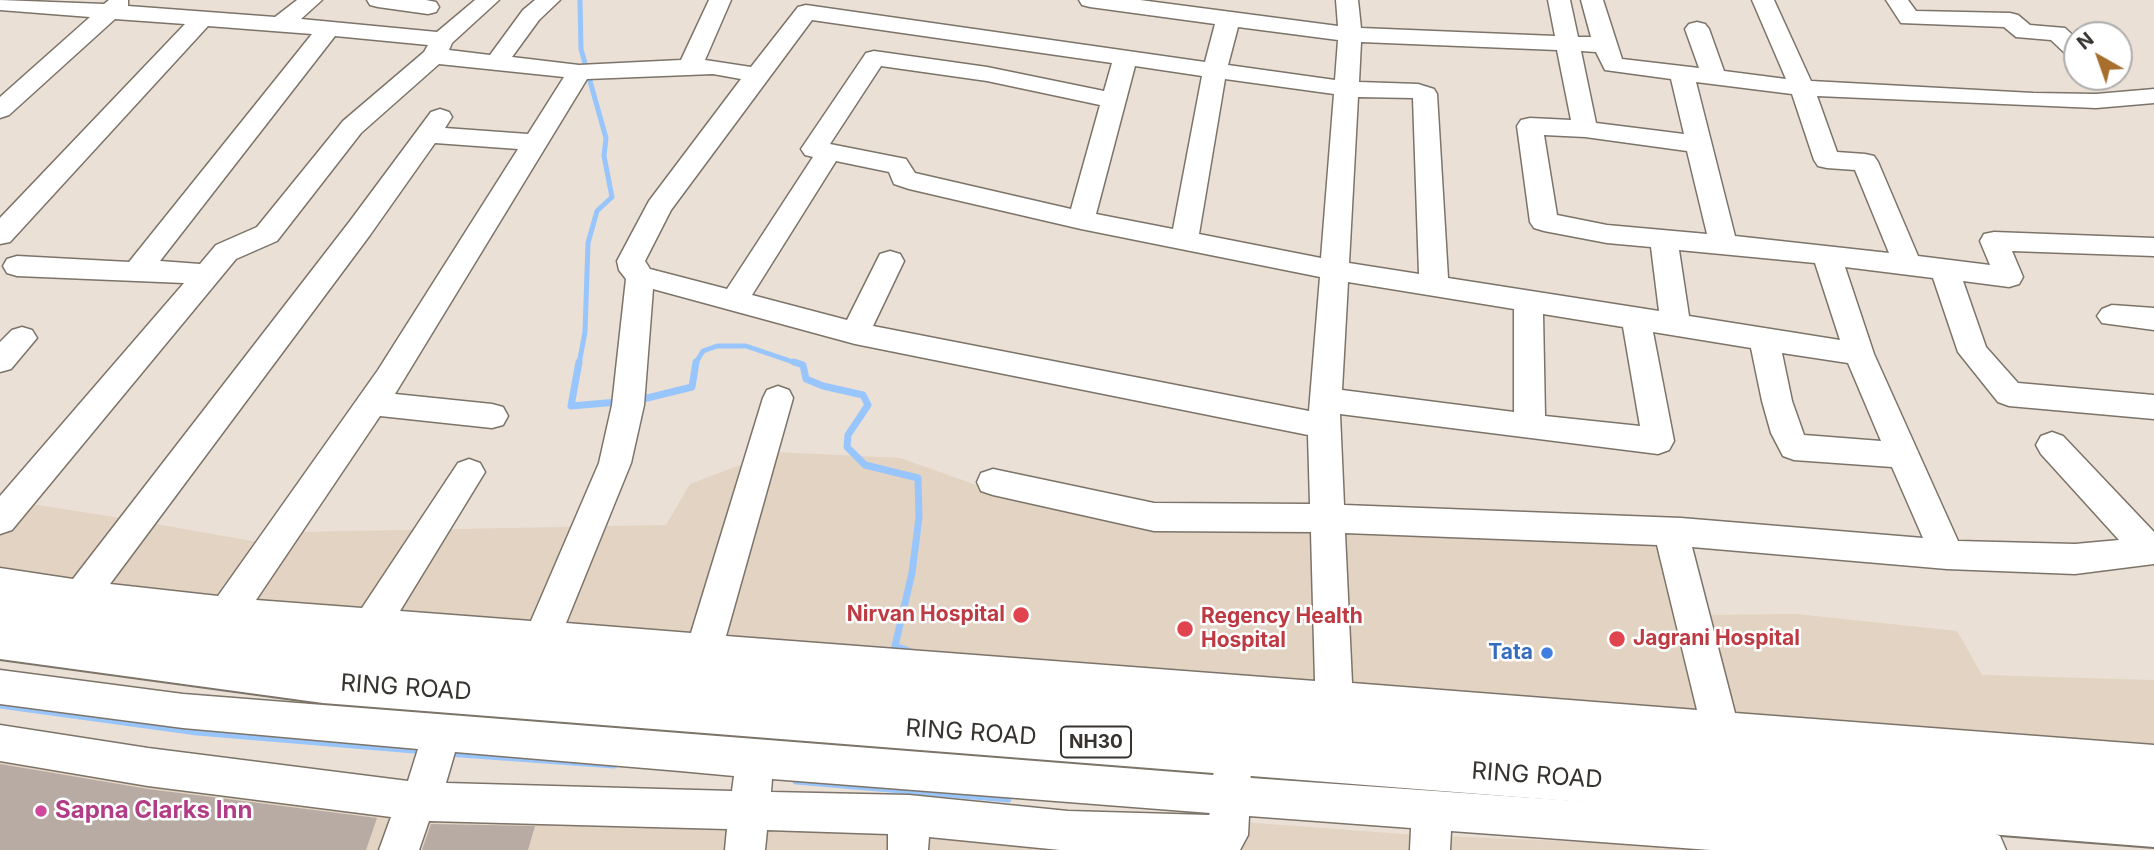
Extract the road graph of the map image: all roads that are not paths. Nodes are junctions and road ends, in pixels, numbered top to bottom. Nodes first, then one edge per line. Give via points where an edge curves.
1 (233, 0) edge
2 (311, 0) edge
3 (378, 0) edge
4 (488, 0) edge
5 (548, 0) edge
6 (720, 0) edge
7 (1090, 0) edge
8 (1347, 0) edge
9 (1559, 0) edge
10 (1592, 0) edge
11 (1763, 0) edge
12 (1897, 0) edge
13 (10, 6) edge
14 (116, 6) edge
15 (806, 6) edge
16 (428, 7) dead end
17 (1944, 10) edge
18 (208, 19) junction
19 (1228, 19) junction
20 (280, 24) junction
21 (329, 28) junction
22 (1697, 29) dead end
23 (1350, 36) junction
24 (2063, 39) edge
25 (1569, 43) junction
26 (1605, 45) junction
27 (438, 48) junction
28 (1125, 57) junction
29 (496, 63) junction
30 (690, 67) junction
31 (1215, 70) junction
32 (579, 72) junction
33 (757, 75) junction
34 (1682, 75) junction
35 (1714, 78) junction
36 (1802, 88) junction
37 (1347, 89) junction
38 (2117, 91) edge
39 (2154, 96) edge
40 (2125, 99) junction
41 (1113, 100) junction
42 (0, 110) edge
43 (1585, 129) junction
44 (533, 142) junction
45 (1697, 144) junction
46 (829, 152) junction
47 (1081, 220) junction
48 (0, 235) edge
49 (1664, 239) junction
50 (1184, 240) junction
51 (1723, 245) junction
52 (2154, 247) edge
53 (1827, 256) junction
54 (890, 261) dead end
55 (1908, 265) junction
56 (17, 266) dead end
57 (138, 270) junction
58 (1334, 270) junction
59 (1945, 270) junction
60 (207, 274) junction
61 (640, 276) junction
62 (1434, 285) junction
63 (1528, 300) junction
64 (734, 301) junction
65 (2112, 316) dead end
66 (1636, 318) junction
67 (2154, 319) edge
68 (1675, 324) junction
69 (855, 334) junction
70 (22, 338) dead end
71 (1763, 338) junction
72 (1859, 354) junction
73 (0, 361) edge
74 (778, 398) dead end
75 (370, 403) junction
76 (2154, 407) edge
77 (1324, 413) junction
78 (492, 416) dead end
79 (1530, 426) junction
80 (2052, 444) dead end
81 (1903, 455) junction
82 (469, 472) dead end
83 (993, 482) dead end
84 (1327, 518) junction
85 (0, 520) edge
86 (1671, 532) junction
87 (2152, 554) edge
88 (1947, 555) junction
89 (0, 583) edge
90 (74, 606) junction
91 (0, 607) edge
92 (227, 613) junction
93 (371, 625) junction
94 (0, 639) edge
95 (538, 652) junction
96 (697, 665) junction
97 (1, 688) edge
98 (1721, 730) junction
99 (0, 743) edge
100 (440, 743) junction
101 (1336, 748) junction
102 (2154, 763) edge
103 (1232, 774) junction
104 (752, 782) junction
105 (1067, 784) junction
106 (2154, 790) edge
107 (420, 796) junction
108 (1431, 809) junction
109 (2154, 822) edge
110 (908, 833) edge
111 (1069, 841) edge
112 (399, 850) edge
113 (745, 850) edge
114 (1430, 850) edge
115 (1986, 850) edge

1 - 18 street
2 - 20 street
3 - 16 street
4 - 27 street
5 - 29 street via 531,15
6 - 30 street
7 - 19 street
8 - 23 street
9 - 25 street
10 - 26 street
11 - 36 street
12 - 17 street via 1909,18
13 - 14 street
14 - 18 street
14 - 42 street
15 - 28 street
15 - 33 street
17 - 24 street via 2010,20 2024,32 2057,33
18 - 20 street
18 - 48 street
19 - 23 street
19 - 31 street
20 - 21 street
21 - 27 street
21 - 57 street
22 - 35 street
23 - 25 street
23 - 37 street
25 - 26 street
25 - 43 street
26 - 34 street via 1613,65
27 - 29 street
27 - 60 street via 352,127 267,234 226,252
28 - 31 street
28 - 41 street
29 - 32 street
30 - 32 street
30 - 33 street
31 - 37 street
31 - 50 street
32 - 44 street
33 - 61 street via 659,207 631,261
34 - 35 street
34 - 45 street
35 - 36 street
36 - 40 street via 2033,100
36 - 55 street via 1827,160 1865,162
37 - 58 street
37 - 62 street via 1425,94
38 - 40 street
39 - 40 street
41 - 46 street via 987,74 874,58 814,149
41 - 47 street
43 - 45 street
43 - 49 street via 1530,126 1544,222
44 - 75 street
44 - 90 street via 433,125
45 - 51 street
46 - 47 street via 897,165 909,180
46 - 64 street
47 - 50 street
49 - 51 street
49 - 68 street
50 - 58 street
51 - 53 street
52 - 59 street via 1994,241 2009,277
53 - 55 street
53 - 72 street
54 - 69 street
55 - 59 street
56 - 57 street
57 - 60 street
58 - 62 street
58 - 77 street
59 - 76 street via 1973,352 2009,394
60 - 85 street
61 - 64 street
61 - 95 street via 628,400 615,463
62 - 63 street
63 - 66 street
63 - 79 street
64 - 69 street
65 - 67 street
66 - 68 street
66 - 79 street via 1658,441
68 - 71 street
69 - 77 street
70 - 73 street
71 - 72 street
71 - 81 street via 1780,412 1794,447
72 - 81 street
74 - 96 street
75 - 78 street
75 - 92 street
77 - 79 street
77 - 84 street
80 - 87 street
81 - 88 street
82 - 93 street
83 - 84 street via 1154,517
84 - 86 street
84 - 101 street
86 - 88 street
86 - 98 street
87 - 88 street via 2075,559
89 - 90 street
90 - 91 highway, RING ROAD / NH30
90 - 92 street
90 - 95 highway, RING ROAD / NH30 via 334,650
92 - 93 street
93 - 95 street
94 - 103 highway, RING ROAD / NH30 via 323,682
95 - 96 highway, RING ROAD / NH30
96 - 101 highway, RING ROAD / NH30
97 - 100 street
98 - 101 street
98 - 102 street
99 - 107 street via 148,767
100 - 104 street
100 - 107 street
101 - 103 highway, RING ROAD / NH30
101 - 106 highway, RING ROAD / NH30
101 - 108 street
101 - 109 highway, RING ROAD / NH30
103 - 105 street
103 - 111 street via 1228,835
104 - 105 street
104 - 107 street
104 - 110 street
104 - 113 street
105 - 111 street
107 - 112 street
108 - 114 street
108 - 115 street
110 - 111 street

